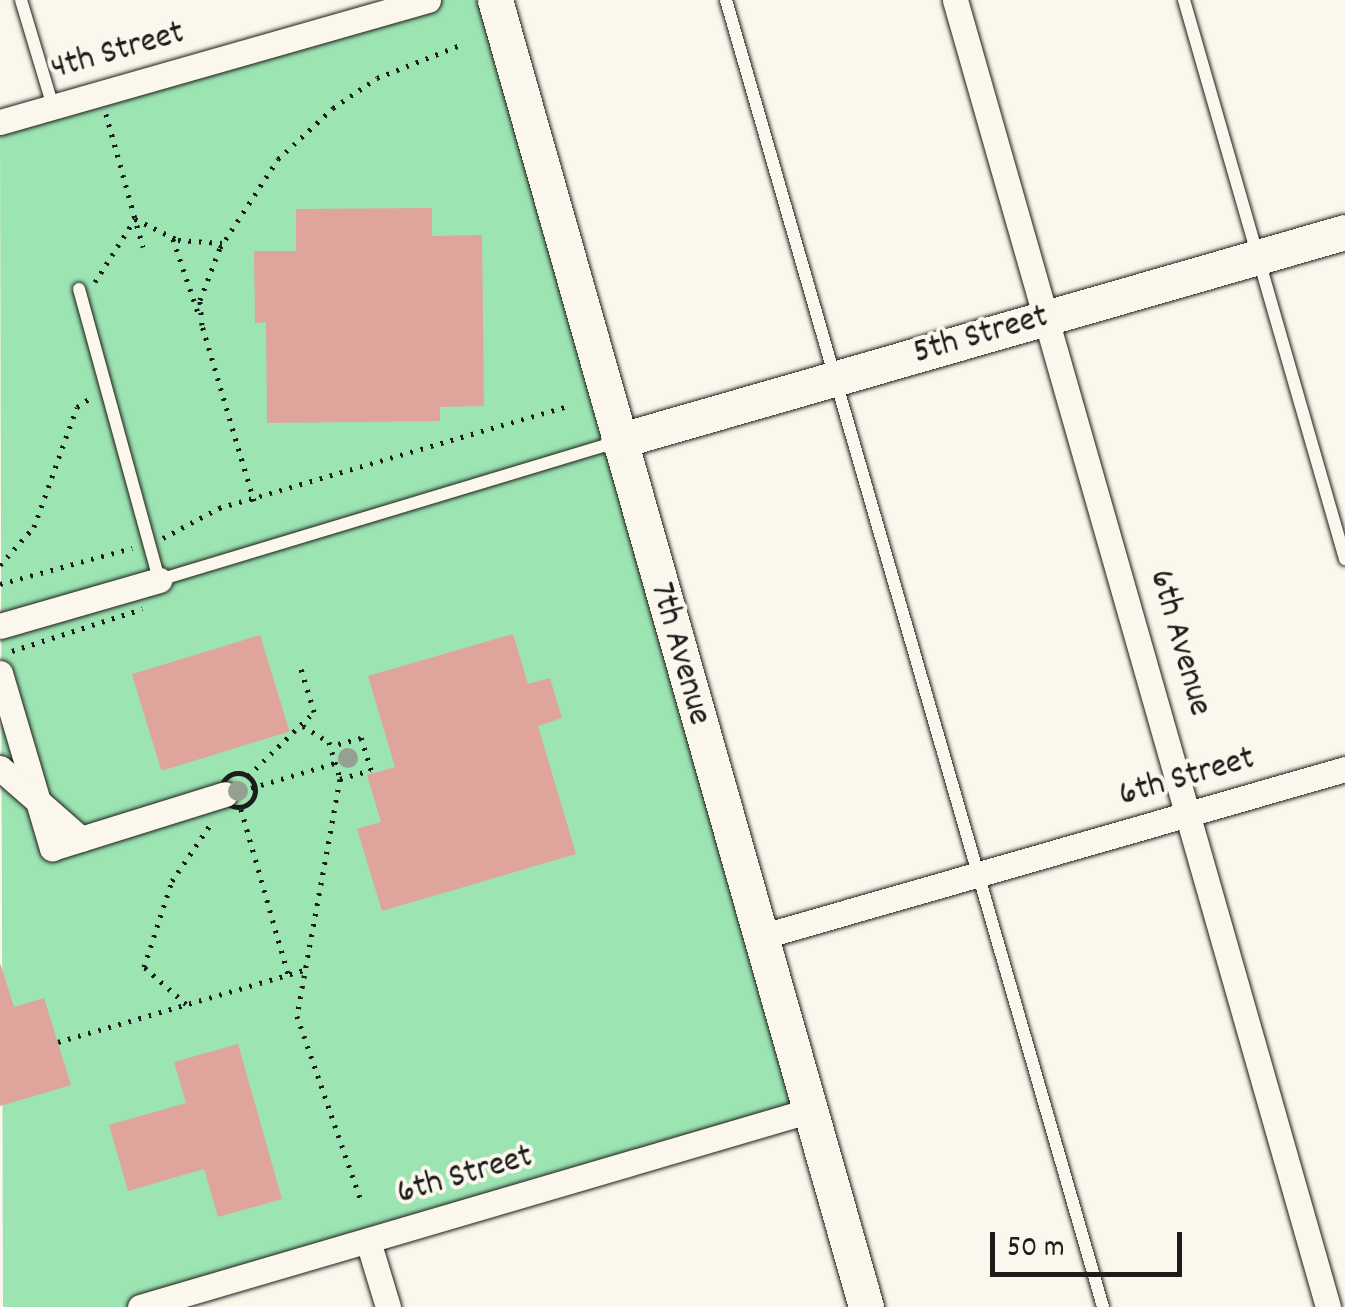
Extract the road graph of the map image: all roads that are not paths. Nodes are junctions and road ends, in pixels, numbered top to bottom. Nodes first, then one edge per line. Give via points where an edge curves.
1 (21, 0) edge
2 (428, 0) edge
3 (495, 0) edge
4 (726, 0) edge
5 (956, 0) edge
6 (1184, 0) edge
7 (53, 107) junction
8 (0, 122) edge
9 (1345, 232) edge
10 (1256, 257) junction
11 (80, 296) road end
12 (1047, 317) junction
13 (834, 379) junction
14 (618, 441) junction
15 (1345, 559) edge
16 (158, 580) junction
17 (0, 626) edge
18 (0, 673) edge
19 (0, 768) edge
20 (1345, 769) edge
21 (231, 801) road end
22 (38, 802) junction
23 (1192, 812) junction
24 (978, 874) junction
25 (760, 937) junction
26 (808, 1111) junction
27 (368, 1241) junction
28 (140, 1307) edge
29 (388, 1307) edge
30 (866, 1307) edge
31 (1103, 1307) edge
32 (1328, 1307) edge

1 - 7 lane
2 - 7 street, 4th Street
3 - 14 street, 7th Avenue
4 - 13 lane
5 - 12 street, 6th Avenue
6 - 10 lane
7 - 8 street, 4th Street
9 - 10 street, 5th Street
10 - 12 street, 5th Street
10 - 15 lane
11 - 16 lane
12 - 13 street, 5th Street
12 - 23 street, 6th Avenue
13 - 14 street, 5th Street
13 - 24 lane
14 - 16 lane
14 - 25 street, 7th Avenue
16 - 17 street
18 - 22 street
19 - 22 street
20 - 23 street, 6th Street
21 - 22 street via 52,848
23 - 24 street, 6th Street
23 - 32 street, 6th Avenue
24 - 25 street, 6th Street
24 - 31 lane
25 - 26 street, 7th Avenue
26 - 27 street, 6th Street
26 - 30 street, 7th Avenue
27 - 28 street, 6th Street
27 - 29 street

